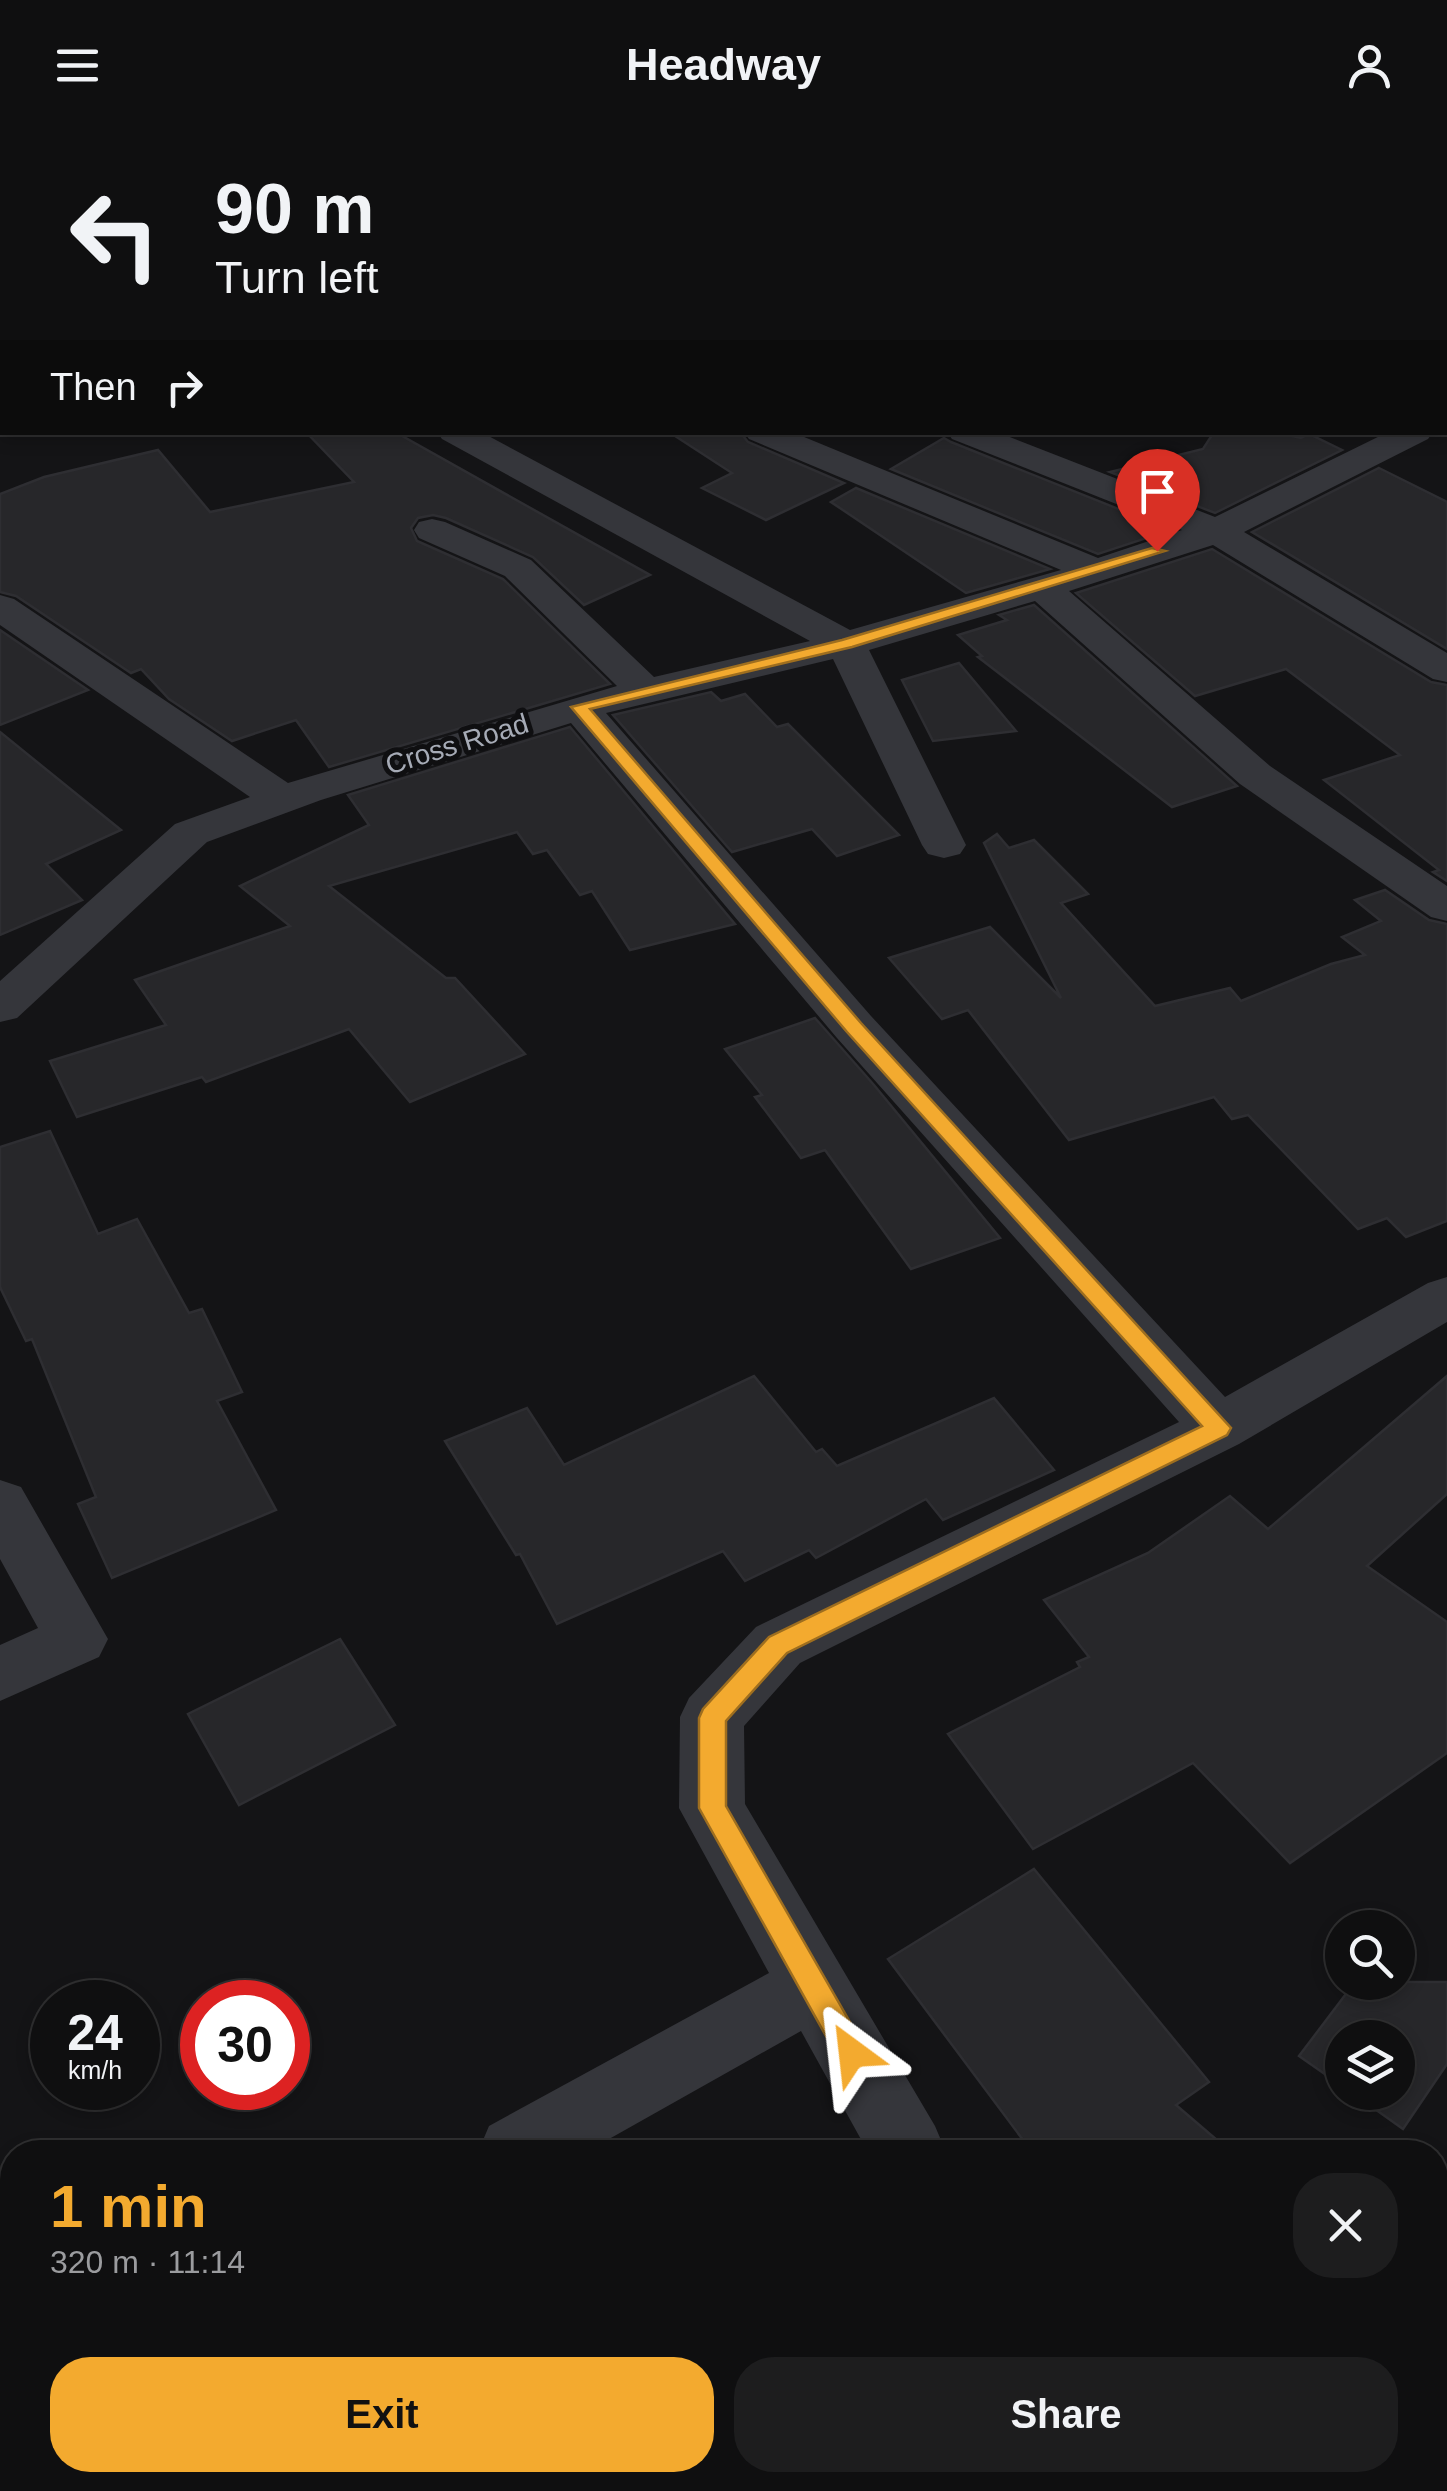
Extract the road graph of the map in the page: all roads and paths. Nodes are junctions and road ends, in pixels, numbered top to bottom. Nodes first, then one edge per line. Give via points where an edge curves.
1 (460, 435) edge
2 (768, 435) edge
3 (972, 435) edge
4 (1414, 444) edge
5 (432, 530) dead end
6 (1217, 532) junction
7 (1096, 571) junction
8 (1042, 586) junction
9 (0, 607) edge
10 (846, 644) junction
11 (1447, 670) edge
12 (645, 691) junction
13 (579, 707) junction
14 (284, 800) junction
15 (944, 845) dead end
16 (1447, 907) edge
17 (2, 1003) edge
18 (1447, 1298) edge
19 (1219, 1428) junction
20 (0, 1504) edge
21 (0, 1674) edge
22 (814, 1986) junction
23 (537, 2140) edge
24 (901, 2140) edge

1 - 10 street
2 - 7 street
3 - 6 street
4 - 6 street, Cross Road
5 - 12 street via 518,568
6 - 7 street, Cross Road
6 - 11 street
7 - 8 street, Cross Road
8 - 10 street, Cross Road
8 - 16 street via 1255,776
9 - 14 street
10 - 12 street, Cross Road
10 - 15 street
12 - 13 street, Cross Road
13 - 14 street, Cross Road
13 - 19 street via 854,1028
14 - 17 street, Cross Road via 191,833
18 - 19 street
19 - 22 street via 778,1645 712,1718 712,1808
20 - 21 street via 78,1639
22 - 23 street
22 - 24 street

